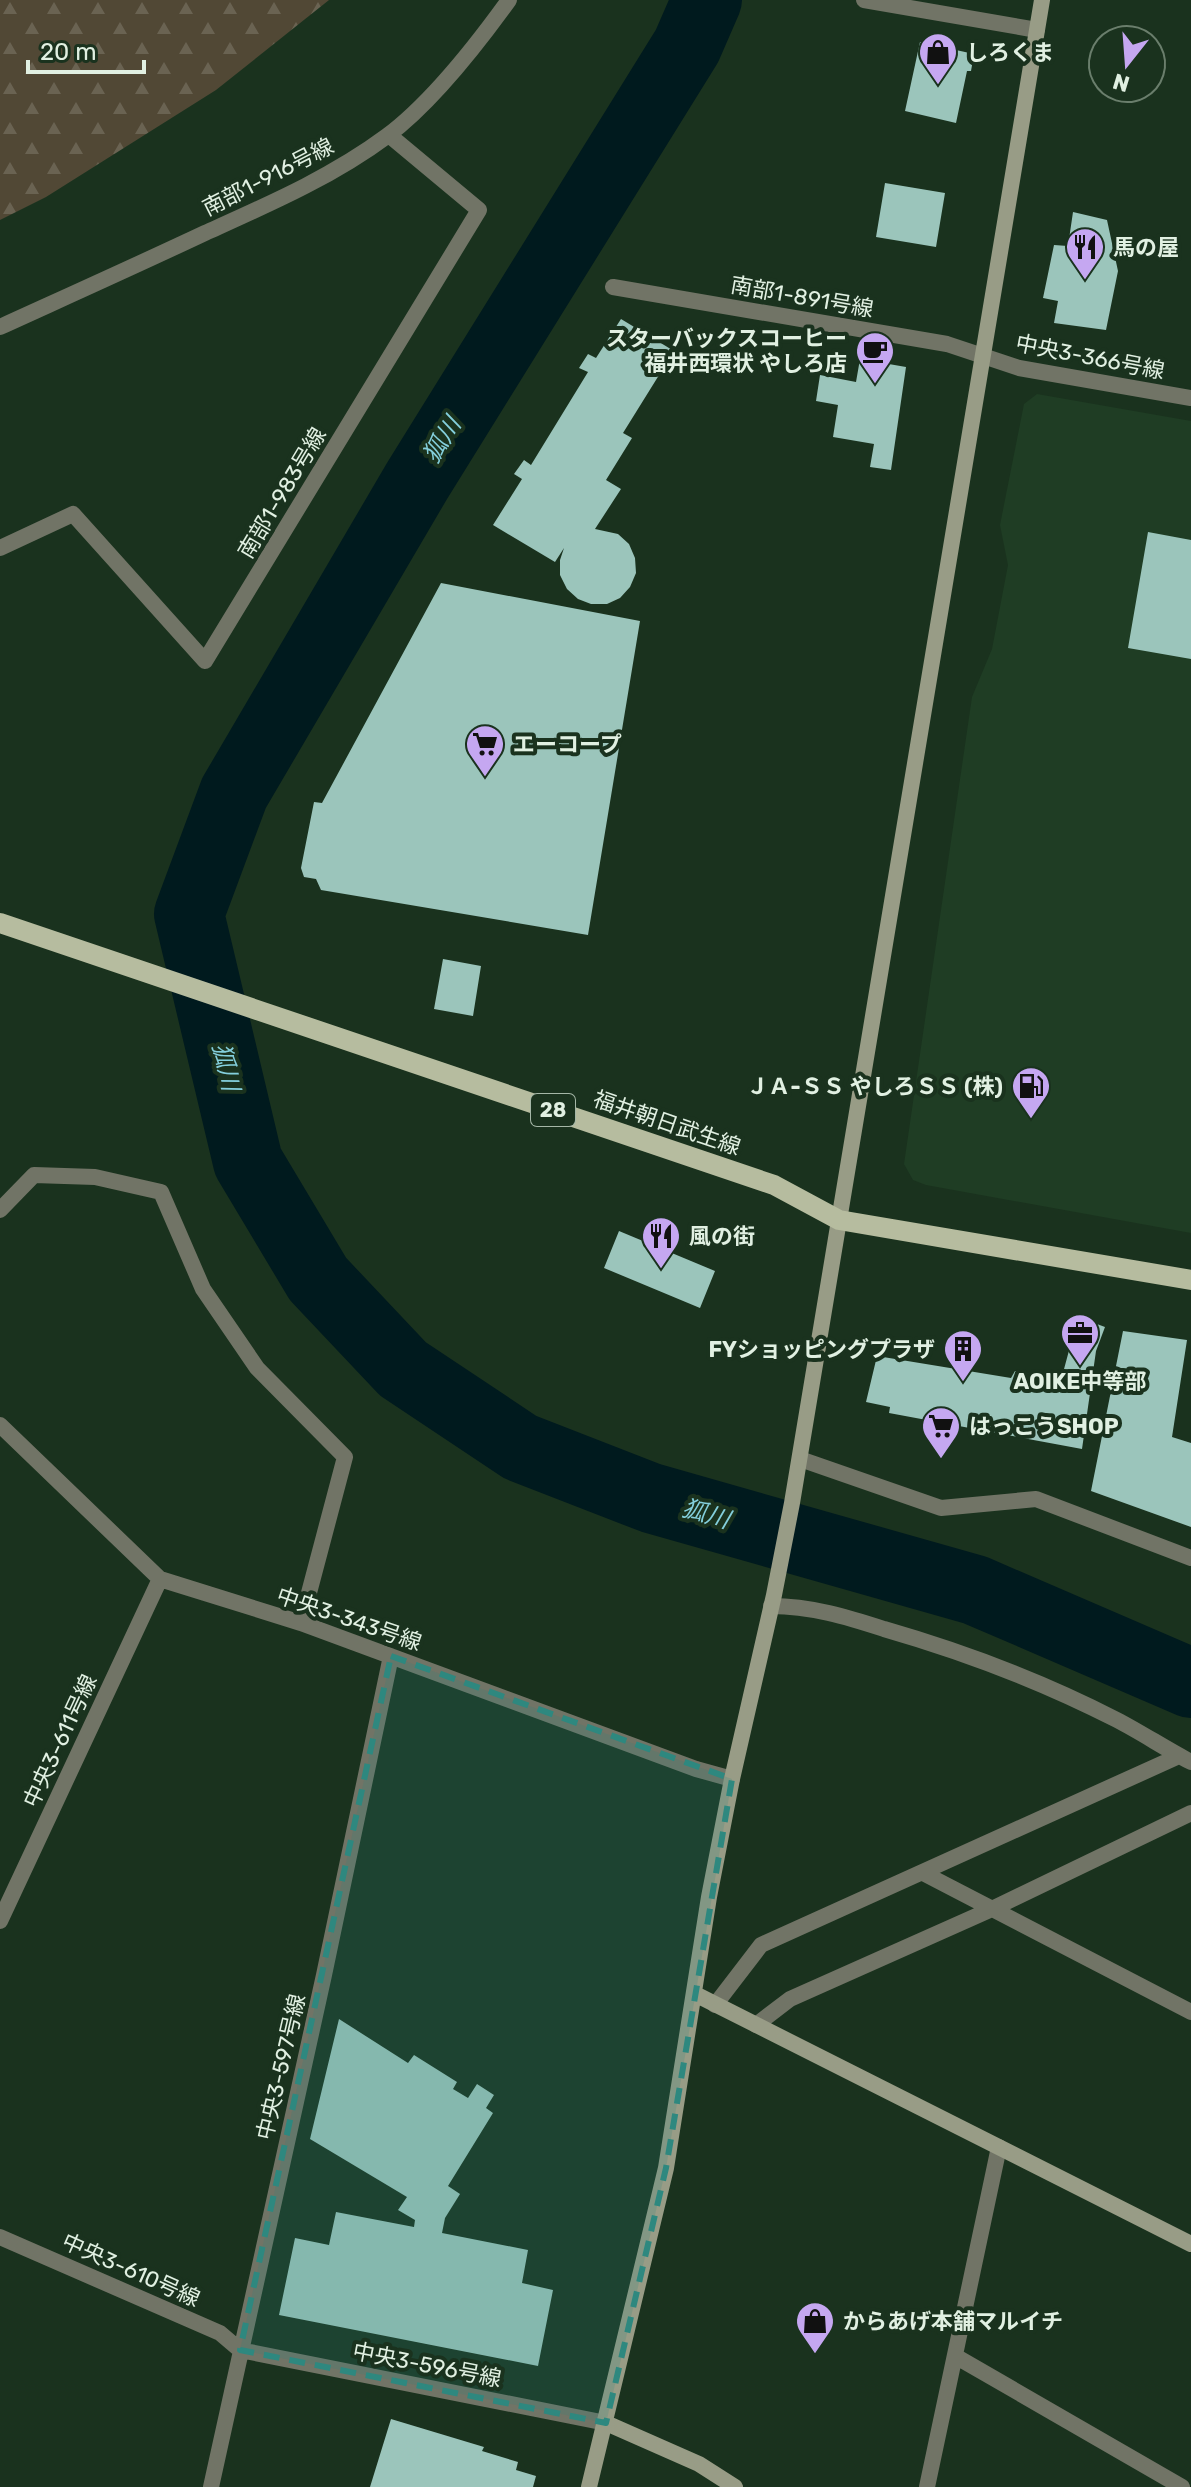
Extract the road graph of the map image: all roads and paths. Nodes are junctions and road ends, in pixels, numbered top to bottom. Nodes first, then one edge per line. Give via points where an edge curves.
1 (509, 0) edge
2 (864, 0) edge
3 (1042, 0) edge
4 (1037, 30) junction
5 (389, 135) junction
6 (613, 287) dead end
7 (0, 327) edge
8 (981, 357) junction
9 (1191, 398) edge
10 (0, 548) edge
11 (0, 923) edge
12 (0, 1210) edge
13 (839, 1220) junction
14 (1191, 1280) edge
15 (0, 1425) edge
16 (800, 1459) junction
17 (1191, 1558) edge
18 (160, 1579) junction
19 (773, 1600) junction
20 (301, 1623) junction
21 (391, 1656) junction
22 (1185, 1759) edge
23 (732, 1779) junction
24 (1191, 1813) edge
25 (923, 1873) junction
26 (992, 1909) junction
27 (0, 1921) edge
28 (695, 1994) junction
29 (715, 2005) junction
30 (1191, 2012) edge
31 (756, 2025) junction
32 (999, 2147) junction
33 (0, 2237) edge
34 (1191, 2244) edge
35 (240, 2350) junction
36 (955, 2356) junction
37 (606, 2423) junction
38 (211, 2487) edge
39 (589, 2487) edge
40 (735, 2487) edge
41 (927, 2487) edge
42 (1182, 2487) edge

1 - 5 street, 南部1-916号線 via 453,70
2 - 4 street
3 - 4 street
4 - 8 street
5 - 7 street, 南部1-916号線 via 267,205
5 - 10 street, 南部1-983号線 via 479,210 205,661 73,514
6 - 8 street, 南部1-891号線 via 947,344
8 - 9 street, 中央3-366号線
8 - 13 street
11 - 13 main road, 福井朝日武生線 / 28 via 774,1185
12 - 20 street via 34,1175 95,1177 161,1192 203,1289 257,1368 345,1457
13 - 14 main road, 福井朝日武生線 / 28
13 - 16 street
15 - 18 street, 中央3-343号線
16 - 17 street via 941,1508 1036,1499
16 - 19 street
18 - 20 street, 中央3-343号線
18 - 27 street, 中央3-611号線
19 - 22 street via 921,1640 1029,1680 1117,1720
19 - 23 street
20 - 21 street, 中央3-343号線
21 - 23 street, 中央3-343号線
21 - 35 street, 中央3-597号線
22 - 25 street
23 - 28 street
24 - 26 street
25 - 26 street
25 - 29 street via 761,1945
26 - 30 street
26 - 31 street via 790,1999
28 - 29 street
28 - 37 street via 666,2168
29 - 31 street
31 - 32 street
32 - 34 street
32 - 36 street
33 - 35 street, 中央3-610号線 via 220,2333
35 - 37 street, 中央3-596号線
35 - 38 street, 中央3-597号線
36 - 41 street
36 - 42 street
37 - 39 street
37 - 40 street via 699,2464

